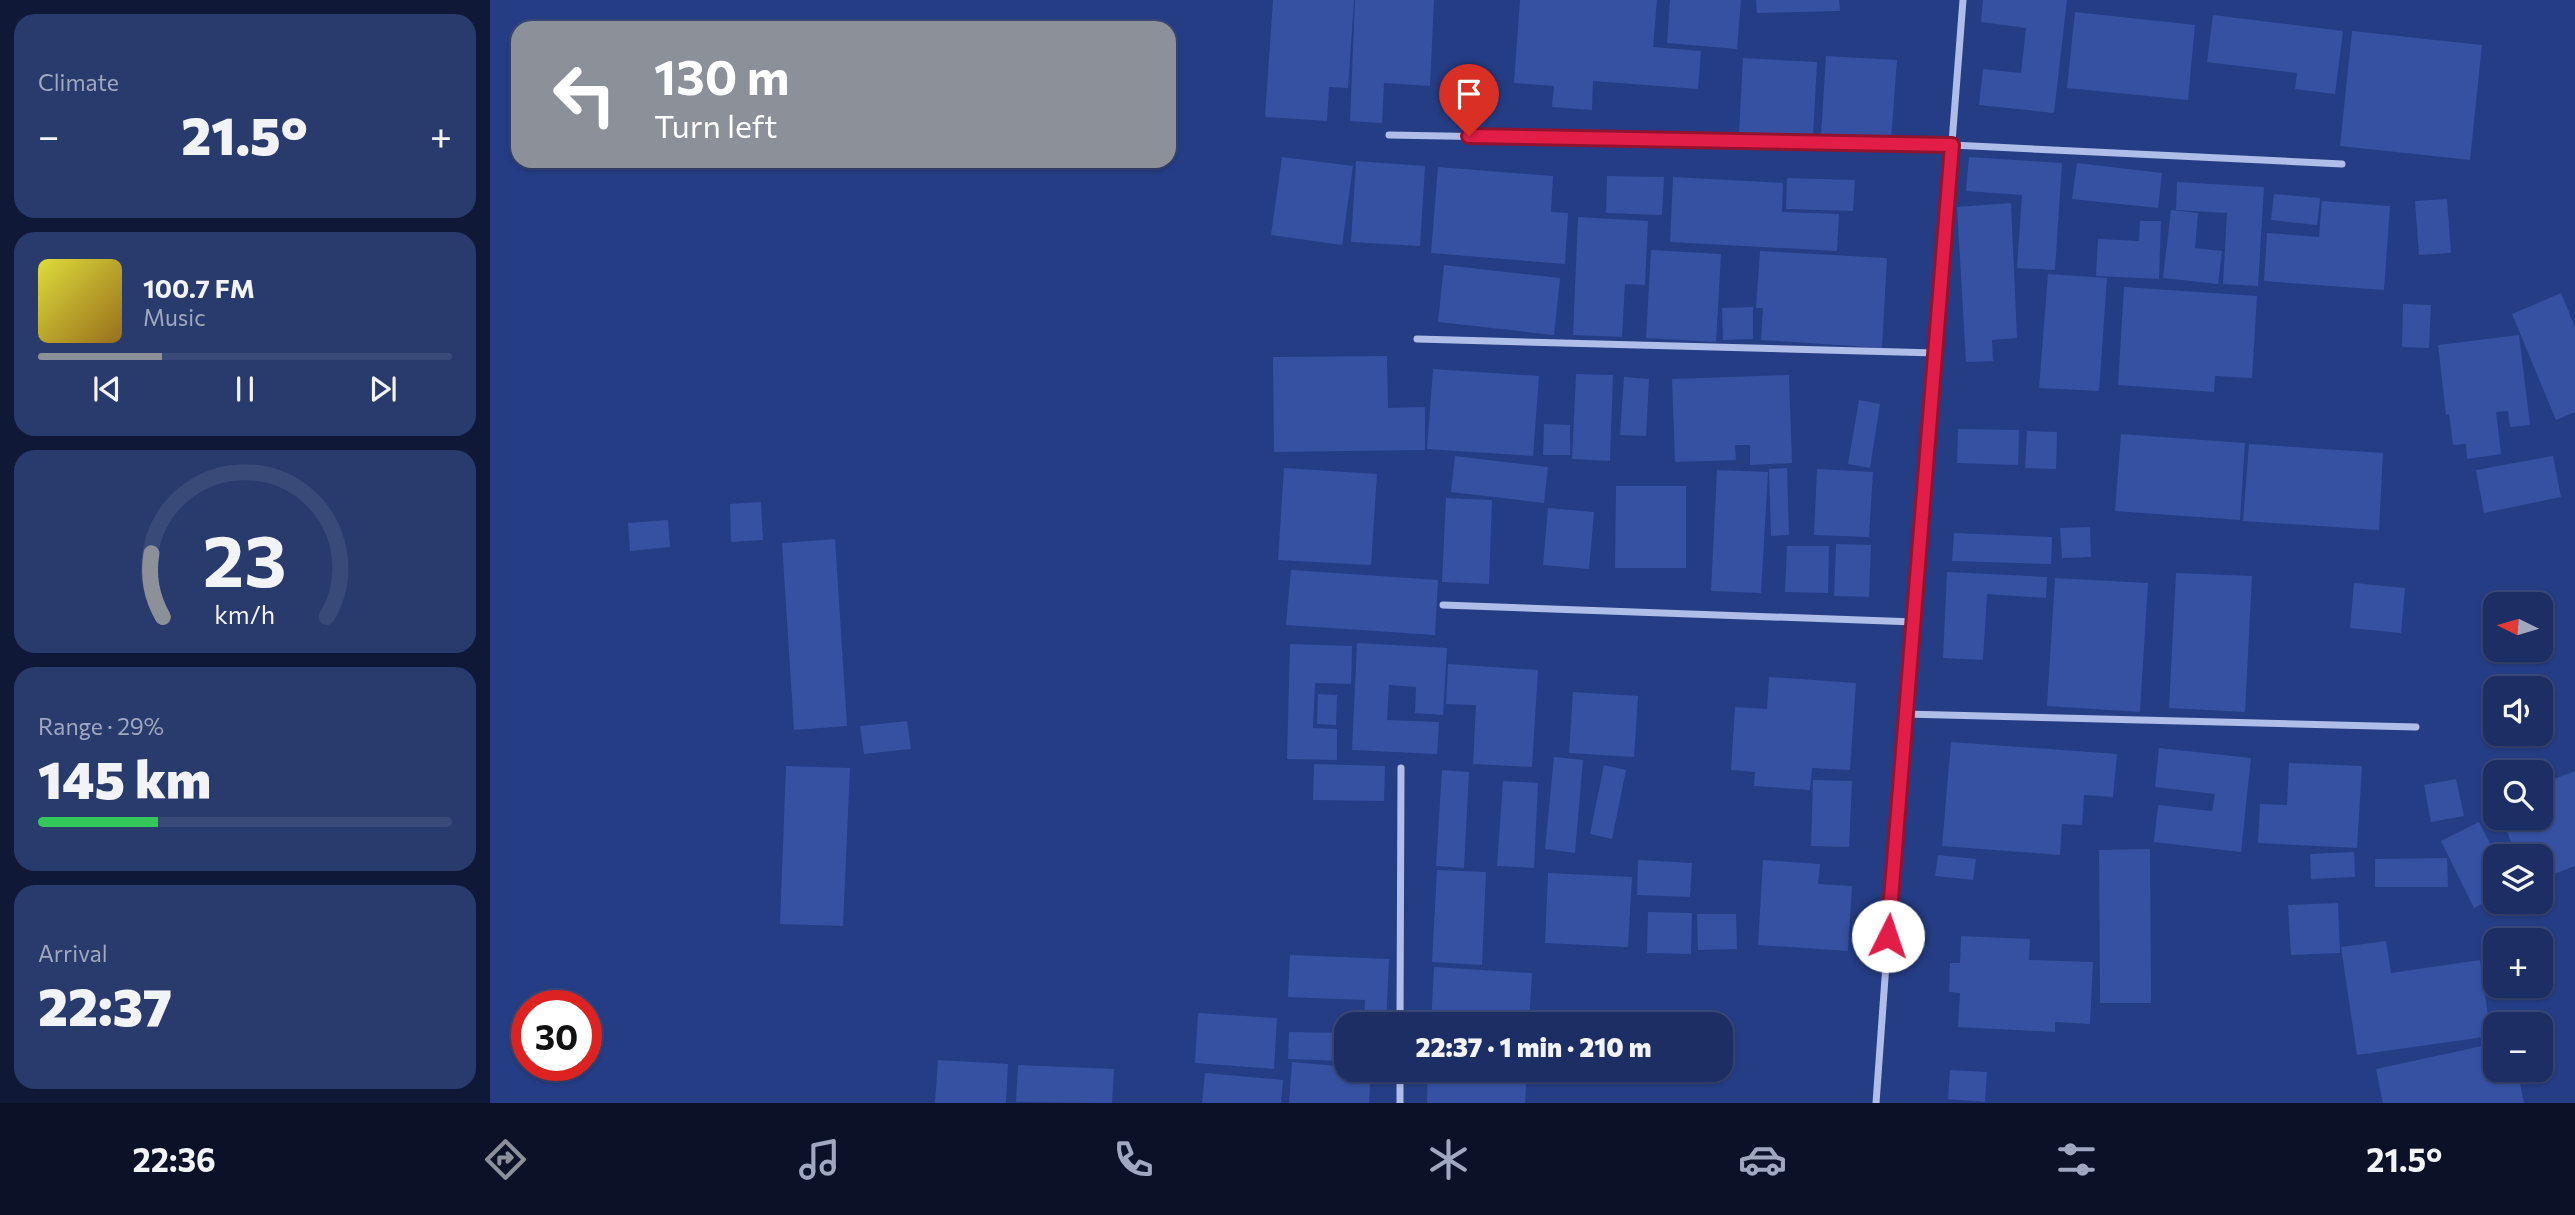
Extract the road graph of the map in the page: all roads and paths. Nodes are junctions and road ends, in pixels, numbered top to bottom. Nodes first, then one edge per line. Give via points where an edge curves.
1 (1964, 0) edge
2 (1389, 135) dead end
3 (1952, 145) junction
4 (2342, 163) dead end
5 (1417, 339) dead end
6 (1936, 353) junction
7 (1443, 605) dead end
8 (1915, 622) junction
9 (1905, 714) junction
10 (2416, 727) dead end
11 (1401, 768) dead end
12 (1401, 1012) edge
13 (1400, 1082) edge
14 (1400, 1103) edge
15 (1876, 1103) edge

1 - 3 street
2 - 3 street
3 - 4 street
3 - 6 street
5 - 6 street
6 - 8 street
7 - 8 street
8 - 9 street
9 - 10 street
9 - 15 street
11 - 12 street
13 - 14 street

